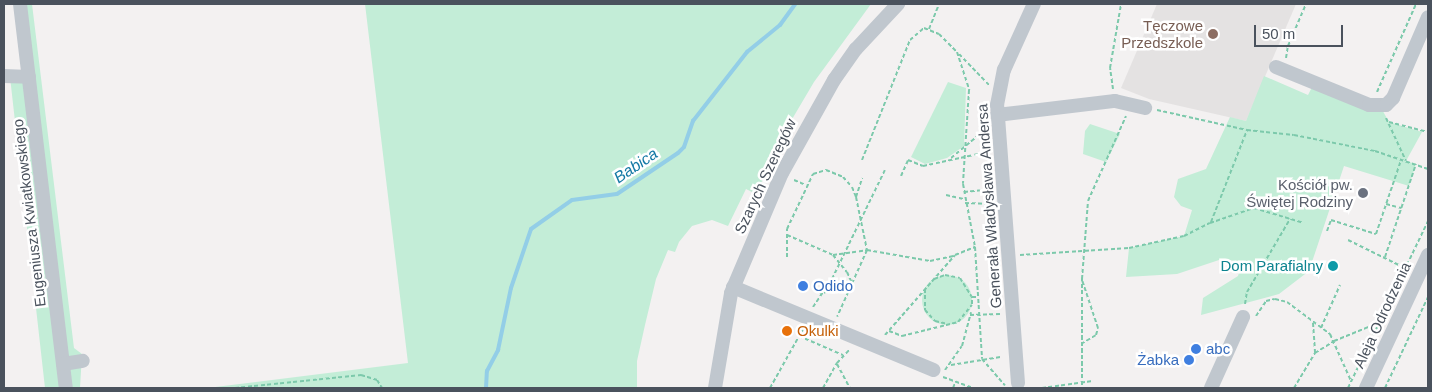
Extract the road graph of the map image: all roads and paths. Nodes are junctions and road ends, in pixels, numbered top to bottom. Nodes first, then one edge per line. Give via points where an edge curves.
1 (20, 4) edge
2 (898, 4) edge
3 (939, 4) edge
4 (1034, 4) edge
5 (1121, 4) edge
6 (1306, 4) edge
7 (1416, 4) edge
8 (1428, 17) edge
9 (929, 29) junction
10 (957, 52) junction
11 (1282, 65) joint
12 (4, 76) edge
13 (29, 77) junction
14 (998, 93) junction
15 (1372, 97) dead end
16 (1115, 101) junction
17 (1130, 104) junction
18 (1145, 108) joint
19 (997, 118) junction
20 (1247, 130) junction
21 (1428, 132) edge
22 (966, 146) junction
23 (1000, 150) junction
24 (965, 155) junction
25 (949, 159) junction
26 (862, 160) dead end
27 (1401, 160) junction
28 (1406, 161) junction
29 (1416, 164) junction
30 (1428, 169) edge
31 (886, 170) dead end
32 (901, 176) dead end
33 (862, 178) dead end
34 (792, 179) dead end
35 (806, 185) junction
36 (1002, 188) junction
37 (964, 192) junction
38 (946, 196) dead end
39 (856, 197) junction
40 (964, 198) junction
41 (965, 203) junction
42 (1004, 204) junction
43 (1386, 204) junction
44 (1401, 208) junction
45 (860, 218) junction
46 (1290, 219) junction
47 (1428, 221) edge
48 (1210, 223) junction
49 (1304, 223) dead end
50 (1327, 231) dead end
51 (787, 235) junction
52 (1348, 240) dead end
53 (975, 247) junction
54 (867, 250) junction
55 (1082, 250) junction
56 (843, 254) junction
57 (833, 255) junction
58 (956, 255) junction
59 (1016, 256) dead end
60 (1428, 256) edge
61 (787, 257) dead end
62 (1385, 257) junction
63 (840, 262) junction
64 (1405, 268) junction
65 (1082, 279) junction
66 (931, 282) junction
67 (852, 283) junction
68 (1340, 285) dead end
69 (734, 287) junction
70 (926, 288) junction
71 (820, 294) junction
72 (972, 297) junction
73 (978, 297) junction
74 (1428, 297) edge
75 (972, 305) junction
76 (1012, 313) junction
77 (1247, 313) junction
78 (970, 315) junction
79 (979, 315) junction
80 (808, 318) junction
81 (1313, 323) junction
82 (1378, 323) junction
83 (950, 324) junction
84 (832, 328) junction
85 (1321, 328) junction
86 (889, 331) junction
87 (800, 336) junction
88 (1334, 341) junction
89 (868, 343) junction
90 (1081, 344) junction
91 (1316, 353) junction
92 (844, 355) junction
93 (1000, 357) dead end
94 (982, 359) junction
95 (83, 361) dead end
96 (63, 364) junction
97 (837, 364) junction
98 (951, 365) junction
99 (933, 370) dead end
100 (1093, 381) dead end
101 (1351, 381) junction
102 (955, 383) junction
103 (1082, 384) junction
104 (1013, 386) edge
105 (66, 388) edge
106 (235, 388) edge
107 (382, 388) edge
108 (715, 388) edge
109 (770, 388) edge
110 (823, 388) edge
111 (850, 388) edge
112 (953, 388) edge
113 (973, 388) edge
114 (1042, 388) edge
115 (1211, 388) edge
116 (1294, 388) edge
117 (1348, 388) edge
118 (1366, 388) edge
119 (1385, 388) edge

1 - 13 street, Eugeniusza Kwiatkowskiego
2 - 69 street, Szarych Szeregów via 845,64 805,127
3 - 9 path
4 - 14 street, Generała Władysława Andersa via 1004,70
5 - 16 path via 1110,68
6 - 11 path
7 - 15 path via 1376,95
8 - 11 street via 1393,98 1386,105 1369,105
9 - 10 path via 946,39
9 - 26 path via 920,30 910,40
10 - 14 path
10 - 22 path via 969,90
12 - 13 street
13 - 96 street, Eugeniusza Kwiatkowskiego
14 - 19 street, Generała Władysława Andersa
16 - 17 street
16 - 19 street
17 - 18 street
17 - 55 path via 1120,134 1088,200
18 - 20 path
19 - 22 path
19 - 23 street, Generała Władysława Andersa
20 - 27 path via 1294,135 1375,151
20 - 48 path
21 - 28 path via 1389,122
22 - 24 path
22 - 25 path
23 - 24 path
23 - 36 street, Generała Władysława Andersa
24 - 25 path
24 - 37 path
25 - 32 path via 923,166 908,160
27 - 28 path
27 - 43 path
28 - 29 path
29 - 30 path
29 - 44 path
31 - 45 path
33 - 39 path
34 - 35 path
35 - 39 path via 816,172 830,171 849,182
35 - 51 path
36 - 37 path
36 - 42 street, Generała Władysława Andersa
37 - 40 path
38 - 40 path
39 - 45 path
40 - 41 path
41 - 42 path
41 - 53 path
42 - 76 street, Generała Władysława Andersa
43 - 44 path
43 - 50 path via 1376,234 1331,220
44 - 62 path
45 - 54 path
45 - 56 path
46 - 48 path via 1254,208
46 - 49 path
46 - 77 path
47 - 64 path
48 - 55 path via 1184,236 1129,248
51 - 57 path
51 - 61 path
52 - 62 path
53 - 58 path
53 - 73 path
54 - 56 path
54 - 58 path via 930,261
54 - 67 path
55 - 59 path
55 - 65 path
56 - 57 path
56 - 63 path
57 - 63 path
58 - 66 path
60 - 118 street, Aleja Odrodzenia
62 - 64 path
63 - 67 path
63 - 71 path
64 - 82 path
65 - 90 path
65 - 90 path via 1098,328 1096,335
66 - 70 path
66 - 72 path via 952,276 966,283
67 - 71 path
67 - 84 path
68 - 85 path
69 - 80 street
69 - 108 street, Szarych Szeregów via 720,346
70 - 83 path via 925,310 935,321
70 - 86 path
71 - 80 path
72 - 73 path
72 - 75 path
73 - 79 path
74 - 119 path
75 - 78 path
75 - 83 path via 964,318
76 - 79 path
76 - 104 street, Generała Władysława Andersa
77 - 81 path via 1275,299 1287,302
77 - 115 street
78 - 79 path
78 - 98 path via 962,346
79 - 94 path
80 - 84 street
80 - 87 path
81 - 85 path
81 - 91 path
82 - 88 path
82 - 101 path
83 - 86 path via 902,336
84 - 89 street
85 - 88 path
86 - 89 path
87 - 92 path
87 - 109 path
88 - 91 path
88 - 101 path
89 - 92 path
89 - 99 street
90 - 103 path
91 - 116 path
92 - 97 path
93 - 94 path
94 - 98 path
94 - 104 path
95 - 96 street
96 - 105 street, Eugeniusza Kwiatkowskiego
97 - 110 path
97 - 111 path
98 - 102 path via 941,376
100 - 103 path
101 - 117 path
102 - 112 path
102 - 113 path
103 - 114 path
106 - 107 path via 362,375 377,380

